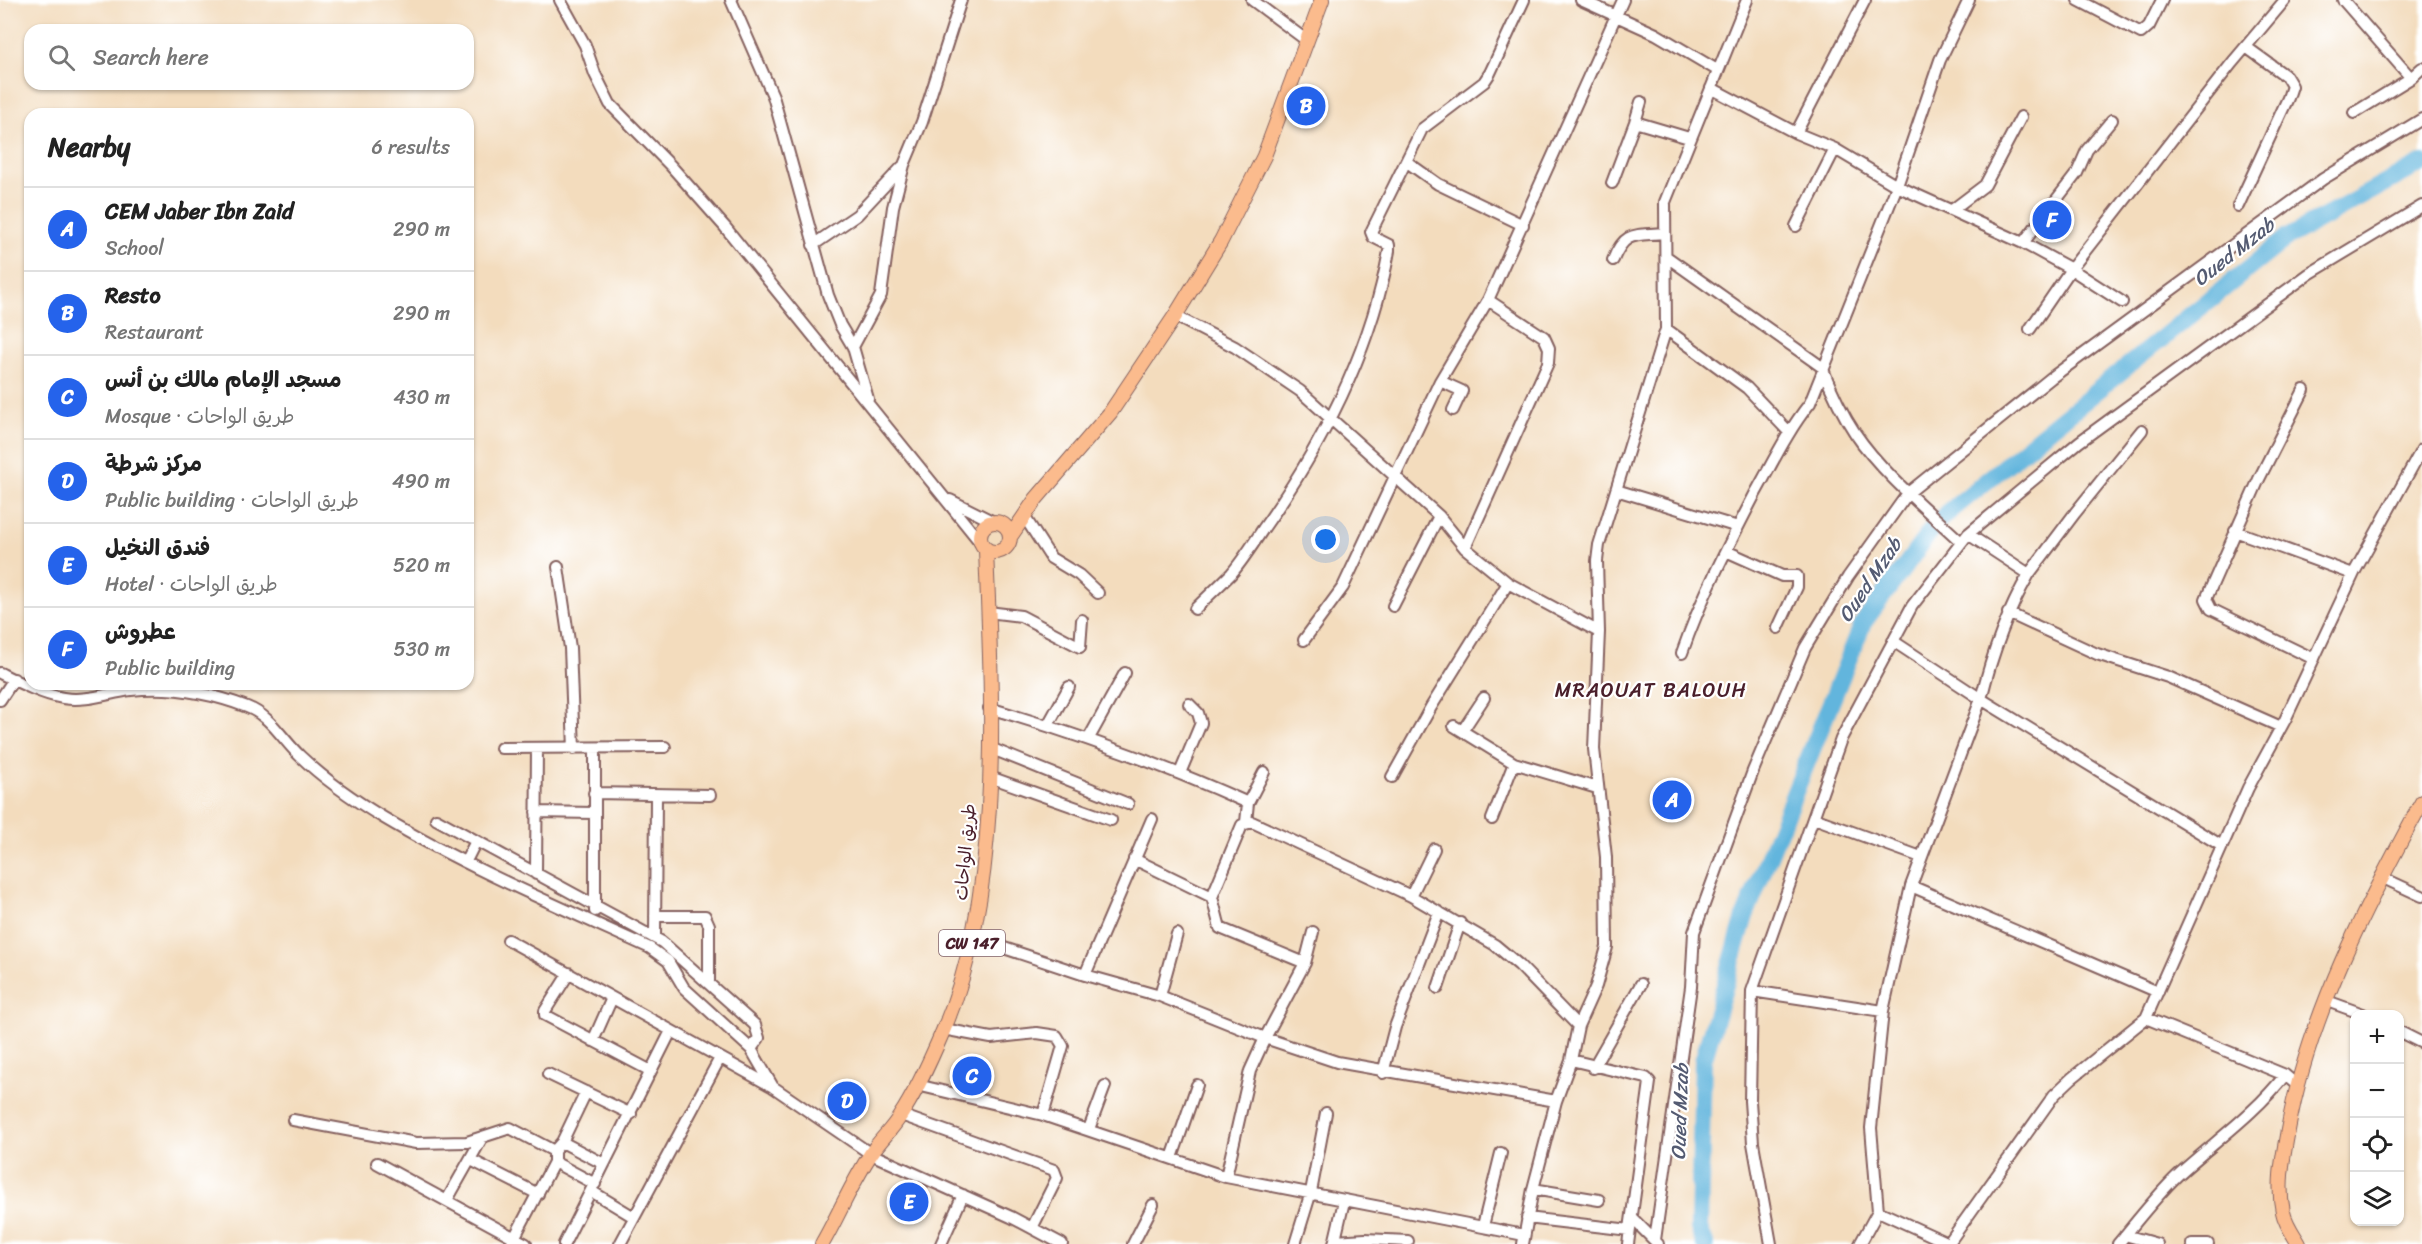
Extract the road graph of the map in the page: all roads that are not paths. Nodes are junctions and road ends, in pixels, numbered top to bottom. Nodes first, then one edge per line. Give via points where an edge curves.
1 (560, 0) edge
2 (731, 0) edge
3 (961, 0) edge
4 (1252, 0) edge
5 (1322, 0) edge
6 (1524, 0) edge
7 (1581, 0) edge
8 (1623, 0) edge
9 (1747, 0) edge
10 (1865, 0) edge
11 (2078, 0) edge
12 (2162, 0) edge
13 (2285, 0) edge
14 (2343, 0) edge
15 (1966, 1) edge
16 (1615, 15) junction
17 (1306, 40) junction
18 (2246, 47) junction
19 (2422, 68) edge
20 (1717, 70) junction
21 (2411, 78) junction
22 (1711, 88) junction
23 (1641, 102) dead end
24 (2355, 113) dead end
25 (2021, 117) dead end
26 (2422, 119) edge
27 (2112, 120) dead end
28 (1635, 122) junction
29 (1796, 133) junction
30 (1689, 138) junction
31 (1835, 149) junction
32 (1407, 162) junction
33 (904, 165) junction
34 (1612, 183) dead end
35 (1897, 186) junction
36 (2238, 206) dead end
37 (2422, 206) edge
38 (1952, 210) junction
39 (1523, 225) junction
40 (1796, 226) dead end
41 (1664, 233) junction
42 (2023, 243) junction
43 (813, 245) junction
44 (1668, 257) junction
45 (1613, 260) dead end
46 (2071, 269) junction
47 (1488, 300) junction
48 (2122, 302) dead end
49 (1175, 316) junction
50 (1666, 329) junction
51 (2030, 329) dead end
52 (853, 347) junction
53 (1822, 367) junction
54 (1440, 381) junction
55 (2304, 390) dead end
56 (869, 402) junction
57 (1453, 410) dead end
58 (1330, 417) junction
59 (2142, 430) dead end
60 (1788, 431) junction
61 (2422, 449) edge
62 (1395, 477) junction
63 (1616, 490) junction
64 (1908, 493) junction
65 (1037, 498) junction
66 (947, 499) junction
67 (1024, 516) junction
68 (1439, 516) junction
69 (997, 522) junction
70 (1738, 527) junction
71 (2235, 531) junction
72 (1010, 537) junction
73 (1964, 538) junction
74 (989, 548) junction
75 (1465, 548) junction
76 (1726, 551) junction
77 (558, 567) dead end
78 (2029, 574) junction
79 (2353, 574) junction
80 (1508, 583) junction
81 (1098, 593) dead end
82 (1394, 606) dead end
83 (988, 608) junction
84 (1195, 609) dead end
85 (2008, 613) junction
86 (1082, 620) dead end
87 (1778, 628) dead end
88 (1599, 632) junction
89 (1304, 640) dead end
90 (1893, 641) junction
91 (1682, 653) dead end
92 (2314, 659) junction
93 (0, 673) edge
94 (1125, 673) dead end
95 (14, 679) junction
96 (24, 683) edge
97 (1070, 687) dead end
98 (43, 690) edge
99 (149, 690) edge
100 (171, 690) edge
101 (1484, 699) dead end
102 (1982, 699) junction
103 (0, 700) edge
104 (1189, 704) dead end
105 (989, 708) junction
106 (1048, 725) junction
107 (2281, 727) junction
108 (1089, 738) junction
109 (665, 747) dead end
110 (501, 748) dead end
111 (537, 748) junction
112 (990, 748) junction
113 (574, 749) junction
114 (595, 750) junction
115 (1514, 763) junction
116 (1180, 772) junction
117 (1264, 772) dead end
118 (990, 777) junction
119 (1392, 777) dead end
120 (1597, 788) junction
121 (594, 793) junction
122 (710, 795) dead end
123 (656, 796) junction
124 (2422, 802) edge
125 (1248, 803) junction
126 (1128, 804) dead end
127 (536, 812) junction
128 (594, 813) junction
129 (1814, 818) junction
130 (436, 819) dead end
131 (1152, 819) dead end
132 (1492, 819) dead end
133 (1111, 820) dead end
134 (1246, 822) junction
135 (476, 842) junction
136 (2222, 846) junction
137 (1434, 849) dead end
138 (1921, 857) junction
139 (1134, 859) junction
140 (466, 861) junction
141 (536, 874) junction
142 (2381, 877) junction
143 (1911, 886) junction
144 (1411, 896) junction
145 (2422, 896) edge
146 (1212, 897) junction
147 (595, 906) junction
148 (1438, 912) junction
149 (655, 916) junction
150 (595, 923) junction
151 (1460, 924) junction
152 (1313, 932) dead end
153 (1177, 934) dead end
154 (655, 938) junction
155 (974, 938) junction
156 (508, 940) dead end
157 (1305, 963) junction
158 (569, 973) junction
159 (1085, 975) junction
160 (709, 981) junction
161 (1641, 984) dead end
162 (1438, 988) dead end
163 (1752, 991) junction
164 (2158, 992) junction
165 (1160, 996) junction
166 (612, 998) junction
167 (2327, 1001) junction
168 (2352, 1010) edge
169 (1883, 1011) junction
170 (2146, 1018) junction
171 (1578, 1026) junction
172 (944, 1029) junction
173 (671, 1031) junction
174 (2404, 1034) edge
175 (1265, 1038) junction
176 (593, 1041) junction
177 (2422, 1043) edge
178 (751, 1049) junction
179 (720, 1058) junction
180 (1571, 1060) junction
181 (1593, 1068) junction
182 (651, 1071) junction
183 (1383, 1072) junction
184 (548, 1074) dead end
185 (2285, 1075) junction
186 (917, 1085) junction
187 (1197, 1085) dead end
188 (1105, 1086) dead end
189 (2298, 1086) junction
190 (773, 1087) junction
191 (586, 1092) junction
192 (1556, 1101) junction
193 (1326, 1113) dead end
194 (631, 1114) junction
195 (901, 1115) junction
196 (1043, 1115) junction
197 (293, 1120) dead end
198 (1089, 1129) junction
199 (482, 1138) junction
200 (562, 1142) junction
201 (1502, 1153) dead end
202 (871, 1154) junction
203 (554, 1157) junction
204 (1172, 1158) junction
205 (471, 1160) junction
206 (377, 1163) dead end
207 (604, 1164) junction
208 (1226, 1177) junction
209 (593, 1188) junction
210 (1533, 1190) junction
211 (1311, 1192) junction
212 (538, 1194) junction
213 (963, 1195) junction
214 (447, 1200) junction
215 (1599, 1200) dead end
216 (1344, 1202) junction
217 (1153, 1205) dead end
218 (1878, 1211) junction
219 (634, 1217) junction
220 (1527, 1218) junction
221 (1632, 1218) junction
222 (1484, 1226) junction
223 (1032, 1228) junction
224 (1630, 1230) junction
225 (1524, 1239) edge
226 (2121, 1240) edge
227 (513, 1241) edge
228 (1408, 1241) dead end
229 (1657, 1242) edge
230 (1334, 1243) edge
231 (526, 1244) edge
232 (564, 1244) edge
233 (620, 1244) edge
234 (822, 1244) edge
235 (941, 1244) edge
236 (1062, 1244) edge
237 (1133, 1244) edge
238 (1295, 1244) edge
239 (1628, 1244) edge
240 (1771, 1244) edge
241 (1860, 1244) edge
242 (1948, 1244) edge
243 (2157, 1244) edge
244 (2192, 1244) edge
245 (2208, 1244) edge
246 (2299, 1244) edge

1 - 56 street via 585,45 609,104 725,227
2 - 43 street via 773,96
3 - 33 street
4 - 17 street
5 - 17 main road
6 - 32 street via 1484,82 1422,129
7 - 16 street
8 - 16 street
9 - 20 street
10 - 29 street
11 - 12 street via 2141,33
13 - 18 street
14 - 21 street
15 - 35 street via 1940,60
16 - 20 street
16 - 39 street
17 - 49 main road via 1264,156 1221,241
18 - 36 street via 2286,76 2292,86
18 - 46 street
19 - 21 street
20 - 22 street
21 - 24 street
22 - 29 street
22 - 30 street
23 - 28 street
25 - 38 street via 1985,185
26 - 64 street via 2324,179 2051,378
27 - 42 street
28 - 30 street
28 - 34 street
29 - 31 street
30 - 41 street via 1665,202
31 - 35 street
31 - 40 street
32 - 39 street via 1438,184
32 - 58 street via 1371,232 1389,248 1380,296 1364,346
33 - 43 street via 858,215
33 - 52 street via 893,207 881,295
35 - 38 street
35 - 53 street
37 - 73 street via 2280,294 2079,442
38 - 42 street
39 - 47 street
41 - 44 street
41 - 45 street via 1628,237 1619,245
42 - 46 street
43 - 52 street via 834,314
44 - 50 street
44 - 53 street
46 - 48 street
46 - 51 street
47 - 54 street
47 - 75 street via 1544,337 1549,356 1539,387
49 - 58 street via 1273,371
49 - 65 main road via 1110,413
50 - 60 street via 1747,387
50 - 63 street
52 - 56 street
53 - 60 street via 1810,403
53 - 64 street via 1856,435
54 - 57 street via 1462,391
54 - 62 street
55 - 71 street
56 - 66 street
58 - 62 street
58 - 84 street via 1280,506 1232,573
59 - 78 street
60 - 70 street
61 - 79 street
62 - 68 street
62 - 89 street via 1343,587
63 - 70 street
63 - 88 street via 1597,561
64 - 73 street
64 - 229 street via 1848,577 1805,648 1753,771 1694,932 1691,987
65 - 67 main road
65 - 69 main road
66 - 69 street
66 - 74 street
67 - 72 main road
67 - 81 street via 1051,558 1079,575
68 - 75 street
68 - 82 street
69 - 72 main road via 1007,528
69 - 74 main road via 982,528
70 - 76 street
71 - 79 street
71 - 92 street via 2206,604
72 - 74 main road via 1007,546
73 - 78 street
73 - 90 street via 1912,606
74 - 83 main road, CW 147
75 - 80 street
76 - 87 street via 1782,576 1797,576 1797,587
76 - 91 street
77 - 113 street via 570,648
78 - 85 street
79 - 92 street
80 - 88 street
80 - 119 street
83 - 86 street via 1022,616 1080,647
83 - 105 main road, طريق الواحات / CW 147
85 - 102 street via 1993,652
85 - 107 street via 2097,654 2168,677
88 - 120 street via 1594,749
90 - 102 street
90 - 129 street via 1841,739
92 - 107 street
93 - 95 street
94 - 108 street
95 - 96 street
95 - 103 street
97 - 106 street
98 - 99 street via 64,698 86,698
100 - 140 street via 201,694 262,715 300,756 351,796 383,818
101 - 115 street via 1459,728
102 - 136 street
102 - 138 street
104 - 116 street via 1202,723
105 - 106 street
105 - 112 main road, طريق الواحات / CW 147
106 - 108 street
107 - 136 street
108 - 116 street
109 - 114 street
110 - 111 street
111 - 113 street
111 - 127 street
112 - 118 main road, طريق الواحات / CW 147
112 - 126 street
113 - 114 street
114 - 121 street
115 - 120 street
115 - 132 street
116 - 125 street
117 - 125 street
118 - 133 street
118 - 155 main road, طريق الواحات / CW 147
120 - 171 street via 1606,857 1607,947 1596,986
121 - 123 street
121 - 128 street
122 - 123 street
123 - 149 street
124 - 142 main road
125 - 134 street
127 - 128 street
127 - 141 street
128 - 147 street
129 - 138 street
129 - 163 street
130 - 135 street
131 - 139 street
134 - 144 street
134 - 146 street
135 - 140 street
135 - 141 street
136 - 164 street
137 - 144 street
138 - 143 street
139 - 146 street
139 - 159 street
140 - 150 street
141 - 147 street
142 - 145 street
142 - 167 main road
143 - 164 street
143 - 169 street
144 - 148 street
146 - 157 street via 1220,928
147 - 150 street
147 - 154 street
148 - 151 street
148 - 183 street via 1399,1016
149 - 154 street
149 - 160 street via 707,918
150 - 178 street via 650,948 668,961 684,988
151 - 162 street
151 - 171 street via 1519,965
152 - 157 street
153 - 165 street
154 - 160 street
155 - 159 street
155 - 172 main road, طريق الواحات / CW 147
156 - 158 street
157 - 175 street
158 - 166 street
158 - 176 street via 545,1015
159 - 165 street
160 - 178 street via 758,1029 759,1038
161 - 181 street
163 - 169 street
163 - 240 street via 1753,1143
164 - 170 street
165 - 175 street
166 - 173 street
166 - 176 street
167 - 168 street
167 - 189 main road
169 - 218 street via 1870,1128
170 - 185 street
170 - 242 street via 2054,1095
171 - 180 street
172 - 186 main road, طريق الواحات / CW 147
172 - 196 street via 992,1038 1057,1035 1063,1046
173 - 179 street
173 - 182 street
174 - 177 street
175 - 183 street via 1337,1062
175 - 208 street via 1250,1071
176 - 182 street
178 - 190 street
179 - 190 street
179 - 219 street
180 - 181 street
180 - 192 street
181 - 221 street via 1650,1082
182 - 194 street
183 - 192 street
184 - 191 street
185 - 189 street
185 - 226 street via 2264,1102 2176,1177
186 - 195 main road, طريق الواحات / CW 147
186 - 196 street
187 - 204 street
188 - 198 street
189 - 246 main road via 2282,1160 2280,1198 2283,1214
190 - 202 street
191 - 194 street
191 - 200 street
192 - 210 street
193 - 211 street
194 - 207 street
195 - 202 main road, طريق الواحات / CW 147
195 - 223 street via 1054,1170 1057,1178
196 - 198 street
197 - 199 street via 416,1143
198 - 204 street
199 - 203 street via 510,1128
199 - 205 street
200 - 203 street
200 - 207 street
201 - 222 street
202 - 213 street
202 - 234 main road, طريق الواحات / CW 147
203 - 209 street
203 - 212 street
204 - 208 street
205 - 212 street
205 - 214 street
206 - 214 street
207 - 209 street
208 - 211 street
209 - 219 street
209 - 232 street
210 - 215 street
210 - 220 street
211 - 216 street
211 - 238 street
212 - 227 street
213 - 223 street
213 - 235 street
214 - 227 street
216 - 222 street
216 - 230 street
217 - 237 street
218 - 241 street
218 - 242 street
219 - 233 street
220 - 224 street
220 - 225 street
221 - 224 street
221 - 229 street
222 - 225 street
223 - 236 street
224 - 239 street
226 - 243 street
227 - 231 street
228 - 230 street via 1365,1239
244 - 245 street

